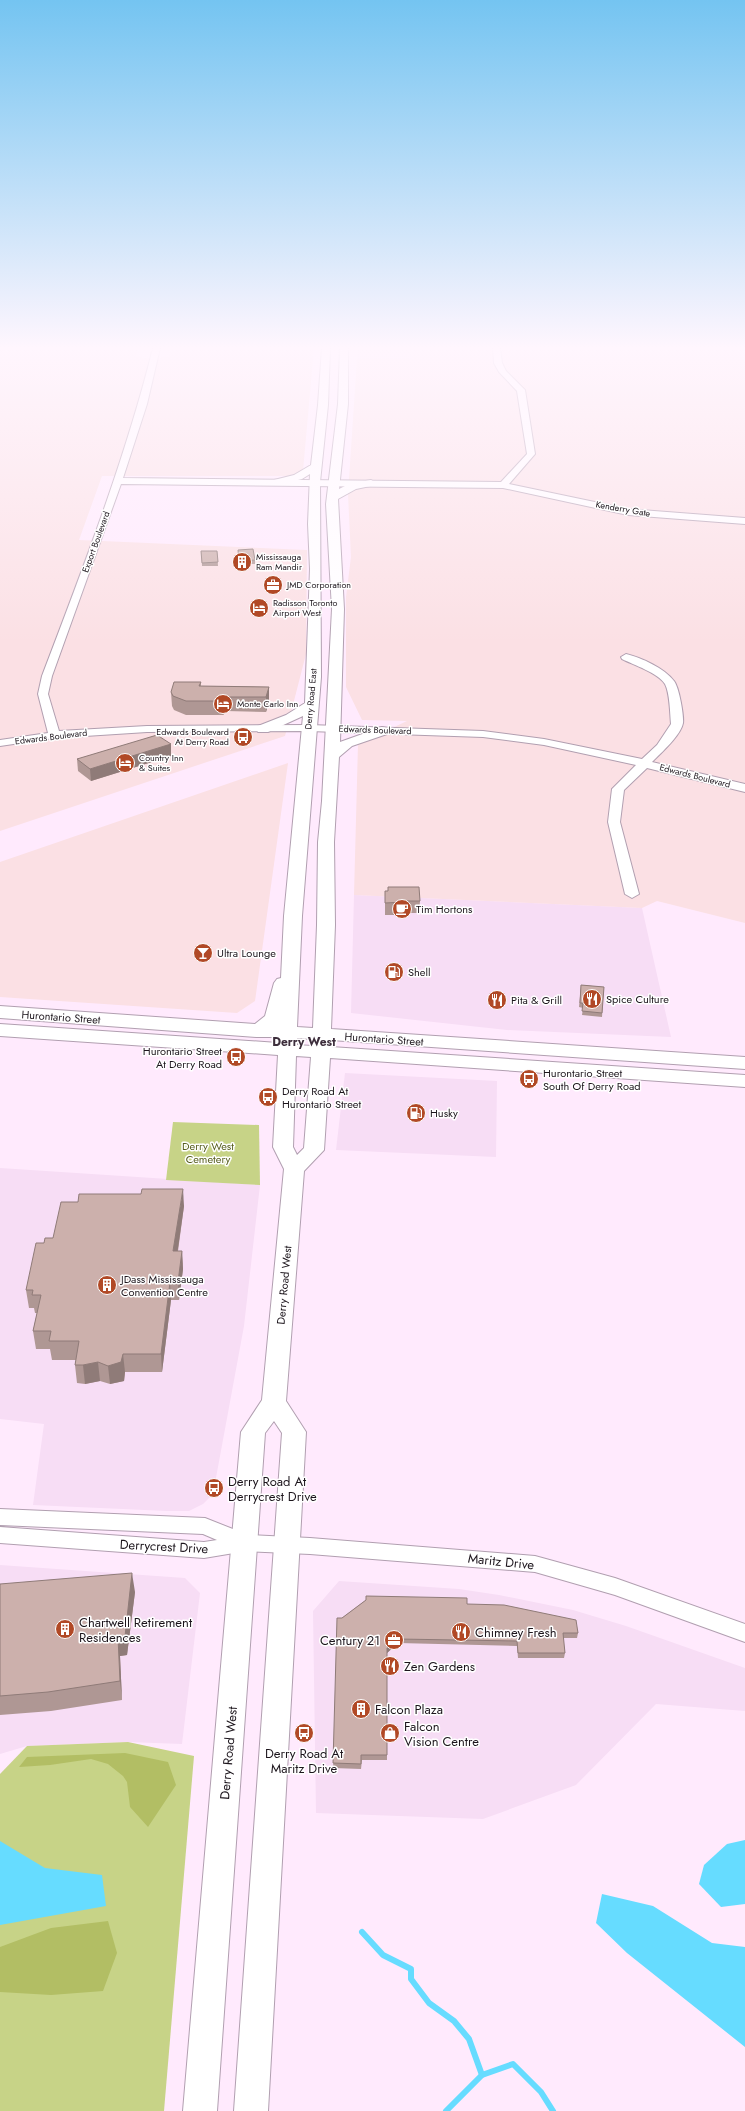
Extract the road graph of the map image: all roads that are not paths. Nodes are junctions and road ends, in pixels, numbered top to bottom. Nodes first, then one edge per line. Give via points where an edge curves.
1 (129, 447) edge
2 (318, 447) edge
3 (338, 447) edge
4 (531, 447) edge
5 (316, 467) junction
6 (118, 481) junction
7 (278, 482) junction
8 (315, 482) junction
9 (334, 482) junction
10 (371, 483) junction
11 (503, 485) junction
12 (333, 497) junction
13 (332, 516) junction
14 (314, 517) junction
15 (745, 520) edge
16 (315, 538) junction
17 (333, 538) junction
18 (315, 653) junction
19 (335, 654) junction
20 (626, 657) dead end
21 (334, 676) junction
22 (314, 677) junction
23 (312, 705) junction
24 (309, 728) junction
25 (263, 729) junction
26 (333, 729) junction
27 (382, 731) junction
28 (54, 735) junction
29 (0, 743) edge
30 (332, 756) junction
31 (644, 763) junction
32 (745, 788) edge
33 (632, 894) dead end
34 (291, 967) junction
35 (0, 1012) edge
36 (0, 1030) edge
37 (256, 1031) junction
38 (288, 1041) junction
39 (322, 1043) junction
40 (745, 1063) edge
41 (745, 1081) edge
42 (294, 1169) junction
43 (274, 1402) junction
44 (0, 1517) edge
45 (0, 1536) edge
46 (246, 1543) junction
47 (287, 1545) junction
48 (745, 1633) edge
49 (200, 2111) edge
50 (251, 2111) edge

1 - 6 street, Export Boulevard
2 - 5 main road, Derry Road East
3 - 9 main road, Derry Road East
4 - 11 street via 532,454
5 - 7 main road via 298,477
5 - 8 main road, Derry Road East
6 - 7 street, Kenderry Gate
6 - 28 street, Export Boulevard via 47,676 43,694
7 - 8 street, Kenderry Gate
8 - 9 street, Kenderry Gate
8 - 14 main road, Derry Road East
9 - 10 street, Kenderry Gate
9 - 12 main road, Derry Road East
10 - 11 street, Kenderry Gate
10 - 12 main road via 353,486
11 - 15 street, Kenderry Gate via 628,512
12 - 13 main road, Derry Road East
13 - 14 main road
13 - 17 main road, Derry Road East
14 - 16 main road, Derry Road East
16 - 17 main road
16 - 18 main road, Derry Road East
17 - 19 main road, Derry Road East via 338,609
18 - 19 main road
18 - 22 main road, Derry Road East
19 - 21 main road, Derry Road East
20 - 31 street via 652,669 670,683 675,703 677,724 670,736
21 - 22 main road
21 - 26 main road, Derry Road East
22 - 23 main road, Derry Road East
23 - 24 main road, Derry Road East
23 - 25 main road via 291,718
24 - 25 street, Edwards Boulevard
24 - 26 street, Edwards Boulevard
24 - 34 main road, Derry Road East
25 - 28 street, Edwards Boulevard via 147,729
26 - 27 street, Edwards Boulevard
26 - 30 main road, Derry Road East
27 - 30 main road via 347,743
27 - 31 street, Edwards Boulevard via 483,734 544,742
28 - 29 street, Edwards Boulevard
30 - 39 main road, Derry Road East via 326,842
31 - 32 street, Edwards Boulevard
31 - 33 street via 618,789 614,822
34 - 37 main road via 278,993 276,1016
34 - 38 main road, Derry Road East
35 - 37 main road, Hurontario Street
36 - 38 main road, Hurontario Street
37 - 38 main road, Hurontario Street
38 - 39 main road, Hurontario Street
38 - 42 main road via 283,1147
39 - 40 main road, Hurontario Street
39 - 41 main road, Hurontario Street
39 - 42 main road via 314,1150
42 - 43 main road, Derry Road West
43 - 46 main road, Derry Road West via 253,1432
43 - 47 main road via 294,1432
44 - 46 street, Derrycrest Drive via 205,1526
45 - 46 street, Derrycrest Drive via 204,1550
46 - 47 street, Maritz Drive
46 - 49 main road, Derry Road West
47 - 48 street, Maritz Drive via 535,1564 653,1599
47 - 50 main road

